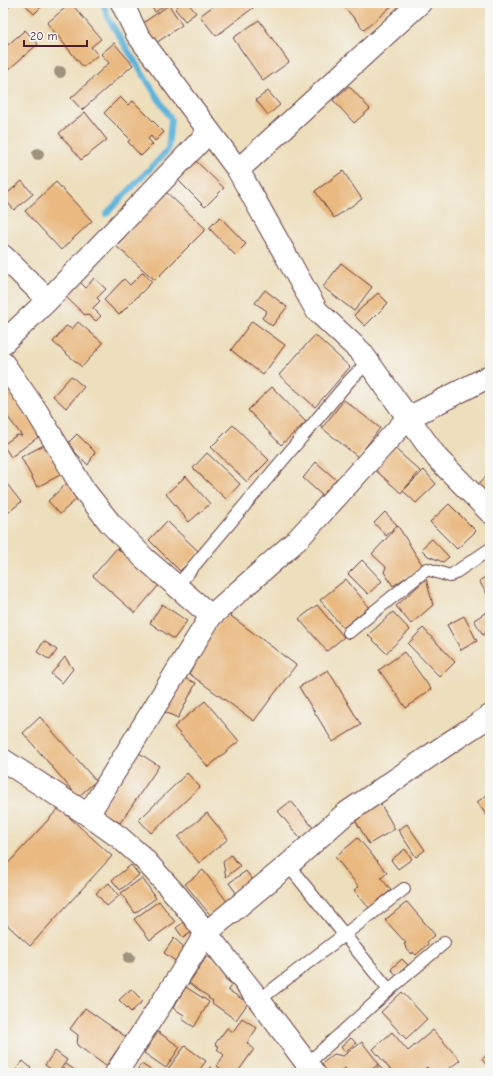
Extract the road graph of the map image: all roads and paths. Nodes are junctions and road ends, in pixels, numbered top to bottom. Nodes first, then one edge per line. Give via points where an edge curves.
1 (122, 3) edge
2 (420, 3) edge
3 (209, 132) junction
4 (238, 170) junction
5 (3, 256) edge
6 (48, 300) junction
7 (3, 343) edge
8 (368, 362) junction
9 (3, 363) edge
10 (490, 376) edge
11 (408, 418) junction
12 (490, 512) edge
13 (490, 549) edge
14 (177, 586) junction
15 (211, 616) junction
16 (349, 632) dead end
17 (486, 725) edge
18 (3, 760) edge
19 (88, 816) junction
20 (288, 865) junction
21 (404, 889) dead end
22 (206, 933) junction
23 (344, 934) junction
24 (444, 943) dead end
25 (389, 990) junction
26 (259, 1000) junction
27 (310, 1068) edge
28 (116, 1073) edge

1 - 3 street via 137,34
2 - 4 street
3 - 4 street
3 - 6 street
4 - 8 street via 316,311 361,352
5 - 6 street
6 - 7 street
8 - 11 street
8 - 14 lane via 348,381
9 - 14 street via 37,412 84,490 144,558
10 - 11 street
11 - 12 street via 437,458
11 - 15 street via 297,540
13 - 16 lane via 450,576 427,568
14 - 15 street
15 - 19 street
17 - 20 street via 449,743 345,814
18 - 19 street
19 - 22 street via 119,837 142,858
20 - 22 street
20 - 23 lane
21 - 23 lane
22 - 26 street
22 - 28 street
23 - 25 lane
23 - 26 lane
24 - 25 lane
25 - 27 lane
26 - 27 street

